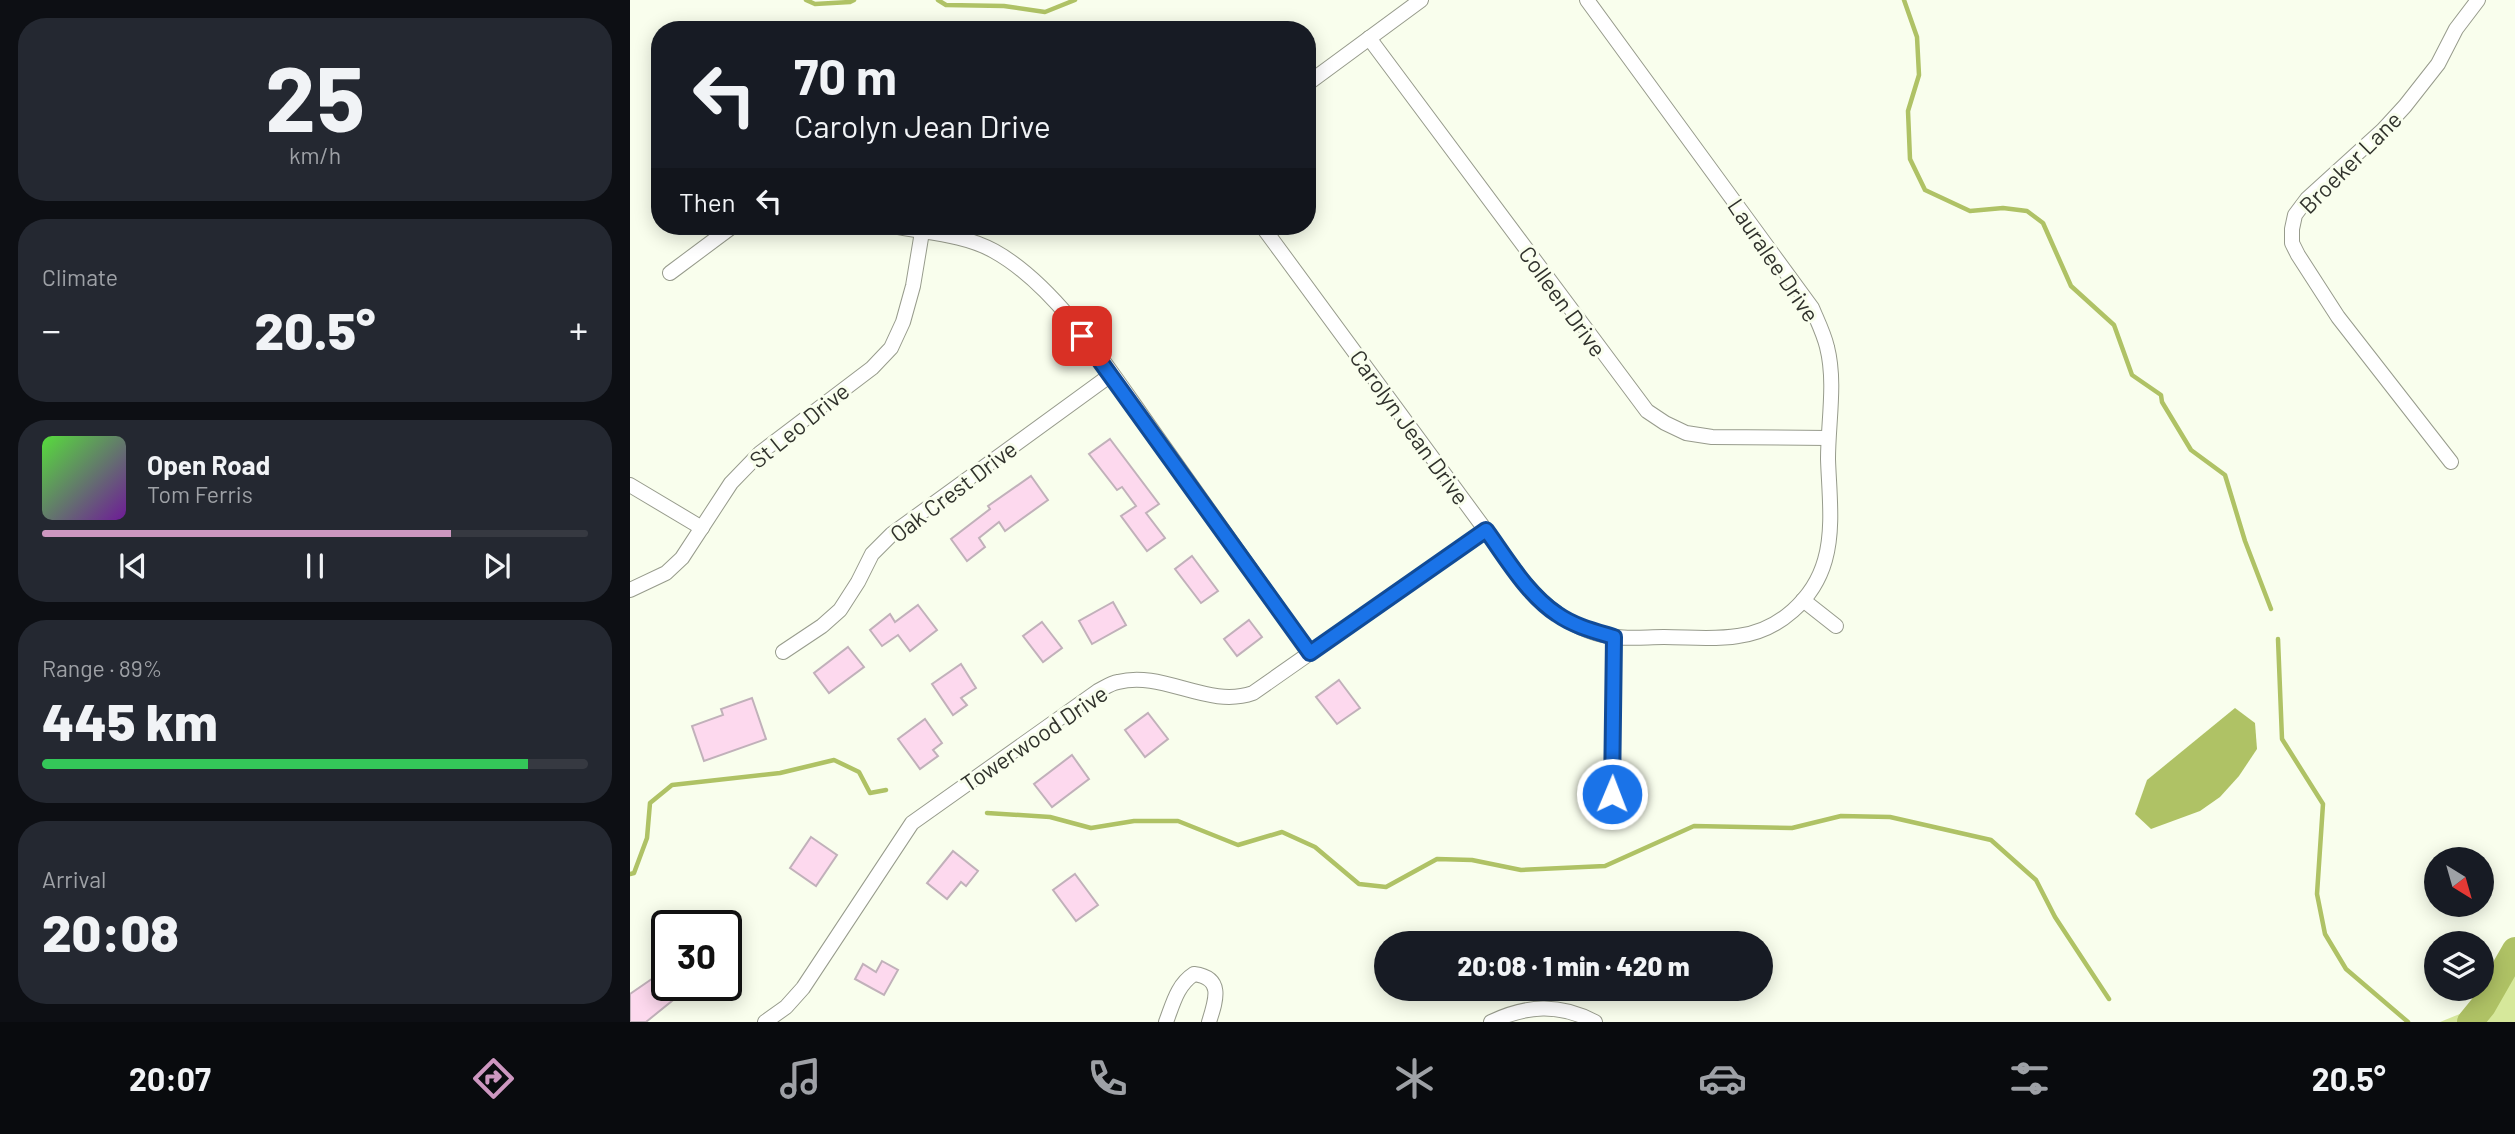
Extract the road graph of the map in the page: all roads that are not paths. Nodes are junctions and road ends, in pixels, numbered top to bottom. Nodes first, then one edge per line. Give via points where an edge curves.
1 (1421, 0) edge
2 (1587, 0) edge
3 (2478, 0) edge
4 (1370, 38) junction
5 (1316, 77) edge
6 (721, 235) edge
7 (921, 235) edge
8 (944, 235) edge
9 (1269, 235) edge
10 (670, 273) dead end
11 (1112, 374) junction
12 (1828, 438) junction
13 (2451, 462) dead end
14 (630, 485) edge
15 (702, 528) junction
16 (1486, 530) junction
17 (630, 590) edge
18 (1803, 600) junction
19 (1836, 626) dead end
20 (1614, 637) junction
21 (783, 652) dead end
22 (1310, 653) junction
23 (1612, 794) dead end
24 (765, 1022) edge
25 (1166, 1022) edge
26 (1209, 1022) edge
27 (1491, 1022) edge
28 (1595, 1022) edge

1 - 4 street
2 - 12 street, Lauralee Drive via 1812,307 1828,348
3 - 13 street, Broeker Lane via 2406,106 2307,200 2295,215 2292,229 2298,255 2338,317
4 - 5 street
4 - 12 street, Colleen Drive via 1647,411 1686,433 1712,437
6 - 10 street
7 - 15 street, St Leo Drive via 910,298 891,348 872,368 760,453 731,483
8 - 11 street via 993,250 1021,269 1053,298
9 - 16 street, Carolyn Jean Drive
11 - 21 street, Oak Crest Drive via 892,534 873,554 840,610
11 - 22 street
12 - 18 street, Lauralee Drive via 1826,559
14 - 15 street
15 - 17 street, St Leo Drive via 666,573
16 - 20 street, Carolyn Jean Drive via 1537,598 1556,614
16 - 22 street, Towerwood Drive
18 - 19 street
18 - 20 street, Carolyn Jean Drive via 1784,619 1738,636
20 - 23 street
22 - 24 street, Towerwood Drive via 1238,698 1140,680 1117,682 1098,691 912,823 803,988
25 - 26 street via 1178,990 1194,974 1214,982
27 - 28 street via 1507,1014 1546,1008 1563,1009

